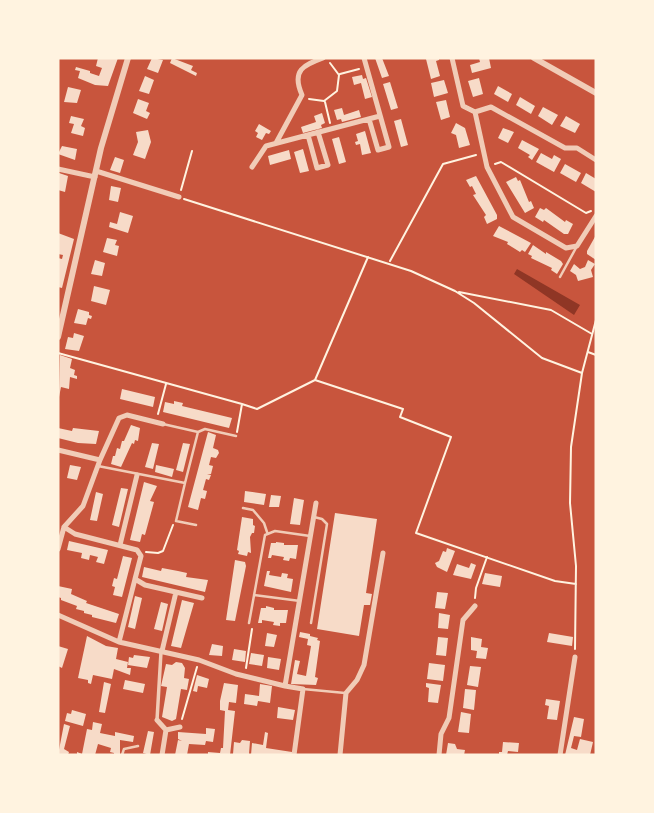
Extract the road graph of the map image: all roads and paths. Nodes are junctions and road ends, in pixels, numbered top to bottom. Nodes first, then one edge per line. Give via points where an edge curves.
1 (128, 58) edge
2 (364, 58) edge
3 (452, 58) edge
4 (534, 58) edge
5 (323, 59) edge
6 (366, 67) junction
7 (339, 75) junction
8 (596, 93) edge
9 (302, 95) junction
10 (324, 101) junction
11 (475, 112) junction
12 (380, 116) junction
13 (369, 119) junction
14 (332, 129) junction
15 (318, 132) junction
16 (308, 135) junction
17 (275, 144) junction
18 (192, 151) dead end
19 (484, 153) junction
20 (596, 160) edge
21 (252, 167) dead end
22 (487, 167) junction
23 (58, 169) edge
24 (95, 174) junction
25 (179, 197) junction
26 (596, 214) edge
27 (594, 224) edge
28 (578, 246) junction
29 (369, 256) junction
30 (389, 262) junction
31 (560, 277) dead end
32 (454, 291) junction
33 (596, 320) edge
34 (592, 334) junction
35 (58, 337) edge
36 (587, 351) junction
37 (58, 354) edge
38 (596, 355) edge
39 (582, 373) junction
40 (315, 380) junction
41 (166, 384) junction
42 (242, 404) junction
43 (160, 423) junction
44 (198, 432) junction
45 (236, 436) joint
46 (58, 450) edge
47 (99, 463) junction
48 (137, 475) junction
49 (185, 484) junction
50 (316, 503) dead end
51 (243, 508) dead end
52 (314, 517) junction
53 (176, 521) junction
54 (195, 525) dead end
55 (64, 527) junction
56 (267, 532) junction
57 (310, 536) junction
58 (120, 545) junction
59 (58, 549) edge
60 (140, 553) junction
61 (383, 553) dead end
62 (487, 557) junction
63 (135, 579) junction
64 (576, 584) junction
65 (176, 592) junction
66 (254, 595) junction
67 (202, 598) dead end
68 (300, 601) junction
69 (475, 606) joint
70 (58, 615) edge
71 (249, 623) joint
72 (311, 623) dead end
73 (119, 642) junction
74 (162, 651) junction
75 (575, 657) joint
76 (199, 660) junction
77 (245, 676) junction
78 (285, 686) junction
79 (303, 689) junction
80 (346, 693) junction
81 (157, 720) joint
82 (180, 727) joint
83 (166, 730) junction
84 (138, 746) dead end
85 (122, 755) edge
86 (162, 755) edge
87 (294, 755) edge
88 (340, 755) edge
89 (439, 755) edge
90 (560, 755) edge

1 - 24 street
2 - 6 street
3 - 11 street via 463,106
4 - 8 street
5 - 7 path via 334,65
5 - 9 street via 309,62 299,72
6 - 7 path
6 - 12 street
7 - 10 path via 337,90
9 - 10 path
9 - 17 street
10 - 14 path
11 - 19 street
11 - 20 street via 491,107
12 - 13 street
12 - 13 street via 389,147 378,150
13 - 14 street
14 - 15 street
15 - 16 street
15 - 16 street via 328,165 317,167
16 - 17 street
17 - 21 street via 266,146
18 - 25 path
19 - 22 street
19 - 30 path via 443,164
22 - 26 path via 501,162 586,213
22 - 28 street via 513,217 566,248
23 - 24 street
24 - 25 street
24 - 35 street
25 - 29 path
26 - 27 street
27 - 28 street
28 - 31 lane
29 - 30 path
29 - 40 path
30 - 32 path
32 - 34 path via 551,310
32 - 39 path via 542,358
33 - 34 path
34 - 36 path
36 - 38 path
36 - 39 path
37 - 41 path
39 - 64 path via 571,446
40 - 42 path via 257,409
40 - 62 path via 403,409 400,417 451,437 416,533
41 - 42 path
41 - 43 path
42 - 45 path
43 - 44 lane
43 - 47 street via 127,415 119,418
44 - 45 lane via 205,429
44 - 49 lane
46 - 47 street
47 - 48 lane
47 - 55 street via 83,506
48 - 49 lane
48 - 58 street
49 - 53 lane
50 - 52 street
51 - 56 lane via 253,510
52 - 57 street
52 - 72 lane via 327,524
53 - 54 lane
53 - 60 path via 163,551
55 - 58 street
55 - 59 street
56 - 57 lane
56 - 66 lane
57 - 68 street
58 - 60 street
60 - 63 street
61 - 80 street via 364,665
62 - 64 path
62 - 69 path via 475,588
63 - 65 street
63 - 73 street
64 - 75 path
65 - 67 street
65 - 74 street
66 - 68 lane
66 - 71 lane
68 - 78 street
69 - 89 street via 463,620
70 - 73 street
71 - 77 path via 252,630
73 - 74 street
74 - 76 street
74 - 81 street
75 - 90 street
76 - 77 street
76 - 82 path
77 - 78 street
78 - 79 street
79 - 80 lane
79 - 87 street
80 - 88 street
81 - 83 street
82 - 83 street
83 - 86 street
84 - 85 lane via 124,749

